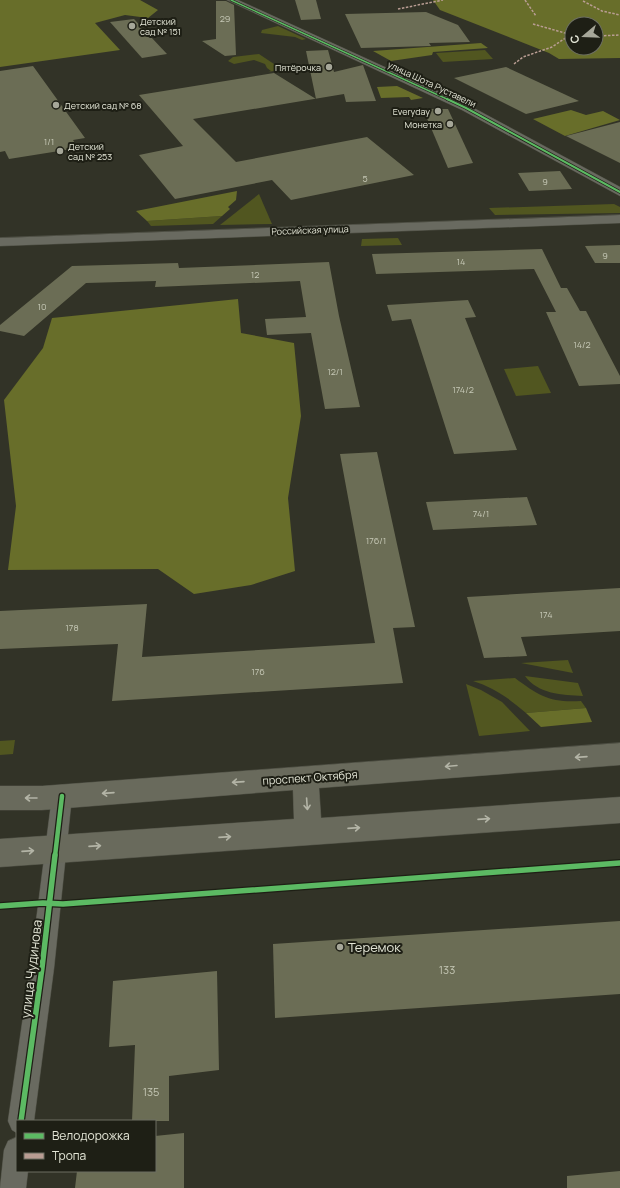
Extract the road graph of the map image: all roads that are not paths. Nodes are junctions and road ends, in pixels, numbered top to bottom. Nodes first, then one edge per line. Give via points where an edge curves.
1 (231, 0) edge
2 (620, 192) edge
3 (620, 219) edge
4 (0, 242) edge
5 (620, 754) edge
6 (305, 777) junction
7 (62, 796) junction
8 (0, 798) edge
9 (620, 810) edge
10 (308, 831) junction
11 (56, 849) junction
12 (0, 853) edge
13 (21, 1120) edge
14 (16, 1158) edge
15 (12, 1188) edge

1 - 2 street, улица Шота Руставели via 466,108
3 - 4 street, Российская улица
5 -> 6 main road, проспект Октября
6 -> 7 main road, проспект Октября
6 -> 10 main road
7 -> 8 main road, проспект Октября
7 - 11 street, улица Чудинова
10 -> 9 main road
11 -> 10 main road
12 -> 11 main road
11 - 13 street, улица Чудинова
14 - 15 street

